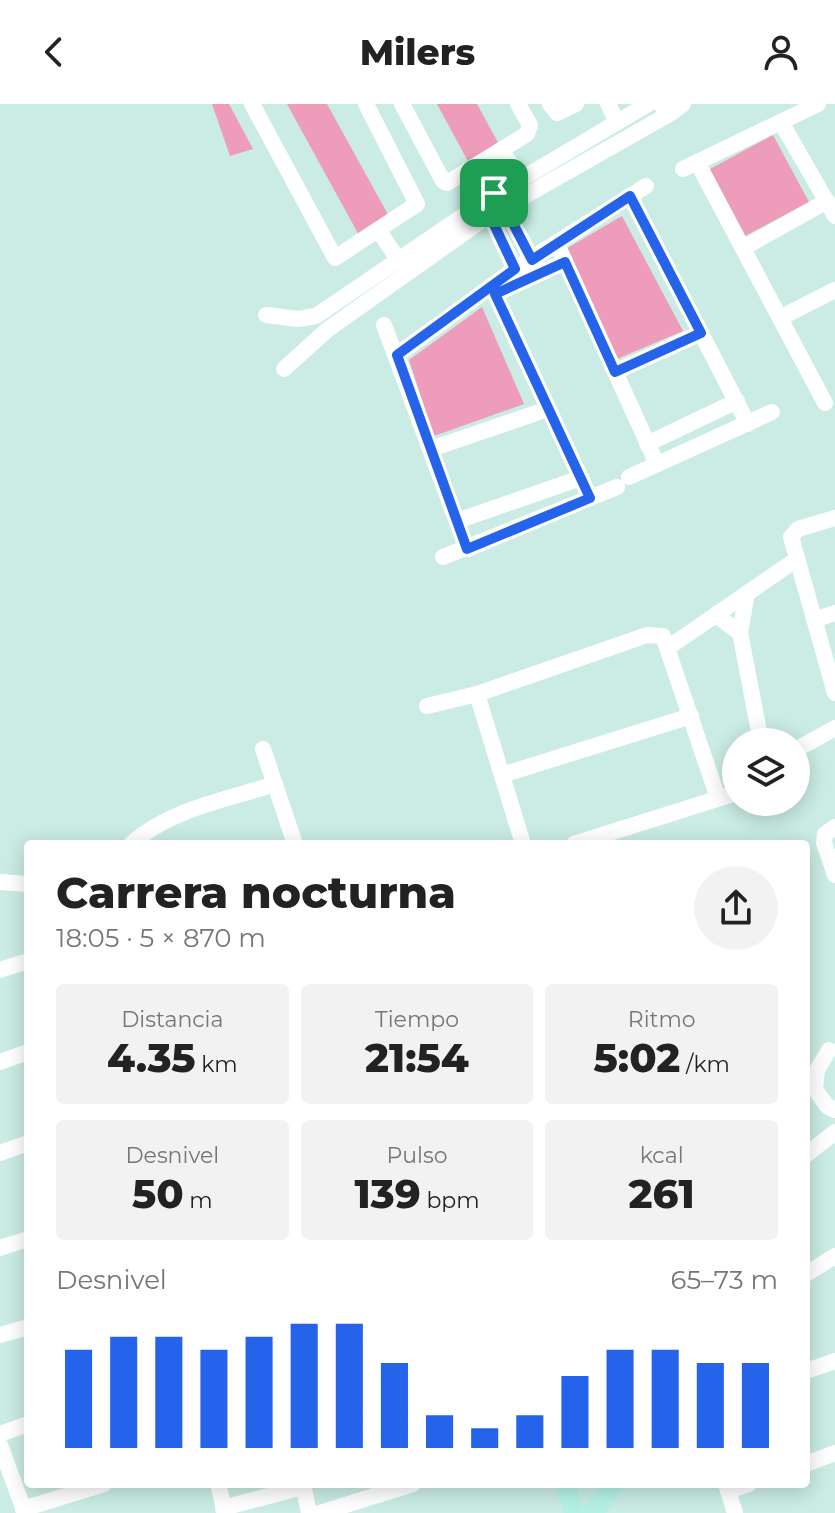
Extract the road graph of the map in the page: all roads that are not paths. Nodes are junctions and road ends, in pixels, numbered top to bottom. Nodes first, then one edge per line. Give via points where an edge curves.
1 (252, 104) edge
2 (366, 104) edge
3 (402, 104) edge
4 (518, 104) edge
5 (550, 104) edge
6 (576, 104) edge
7 (608, 104) edge
8 (648, 104) edge
9 (813, 105) edge
10 (676, 106) edge
11 (623, 114) edge
12 (781, 122) junction
13 (496, 154) junction
14 (646, 186) dead end
15 (630, 196) junction
16 (500, 201) junction
17 (831, 208) edge
18 (374, 234) junction
19 (557, 244) junction
20 (743, 248) junction
21 (565, 262) junction
22 (394, 264) junction
23 (536, 267) junction
24 (518, 275) junction
25 (835, 290) edge
26 (494, 291) junction
27 (352, 303) junction
28 (266, 315) dead end
29 (780, 318) junction
30 (298, 319) junction
31 (384, 325) dead end
32 (701, 333) junction
33 (311, 343) junction
34 (397, 355) junction
35 (284, 369) dead end
36 (615, 372) junction
37 (835, 382) edge
38 (737, 401) junction
39 (548, 409) junction
40 (772, 412) dead end
41 (748, 424) junction
42 (647, 444) junction
43 (431, 449) junction
44 (657, 464) junction
45 (581, 478) junction
46 (590, 498) junction
47 (835, 518) edge
48 (457, 521) junction
49 (467, 549) junction
50 (443, 557) dead end
51 (797, 559) junction
52 (747, 593) junction
53 (835, 613) edge
54 (716, 615) junction
55 (814, 620) junction
56 (740, 633) junction
57 (669, 647) junction
58 (835, 693) edge
59 (477, 694) junction
60 (427, 706) dead end
61 (691, 716) junction
62 (758, 728) edge
63 (835, 728) edge
64 (810, 742) edge
65 (263, 749) dead end
66 (502, 775) junction
67 (275, 784) junction
68 (722, 797) edge
69 (718, 798) junction
70 (835, 827) edge
71 (135, 840) edge
72 (294, 840) edge
73 (522, 840) edge
74 (587, 840) edge
75 (835, 875) edge
76 (0, 882) edge
77 (24, 884) edge
78 (24, 962) edge
79 (0, 970) edge
80 (832, 1048) edge
81 (24, 1053) edge
82 (0, 1062) edge
83 (810, 1063) edge
84 (835, 1110) edge
85 (835, 1132) edge
86 (24, 1144) edge
87 (810, 1152) edge
88 (0, 1153) edge
89 (24, 1240) edge
90 (0, 1248) edge
91 (835, 1256) edge
92 (810, 1272) edge
93 (24, 1328) edge
94 (0, 1335) edge
95 (835, 1361) edge
96 (810, 1370) edge
97 (24, 1425) edge
98 (0, 1434) edge
99 (0, 1445) edge
100 (835, 1453) edge
101 (810, 1462) edge
102 (92, 1488) edge
103 (219, 1488) edge
104 (294, 1488) edge
105 (304, 1488) edge
106 (566, 1488) edge
107 (612, 1488) edge
108 (727, 1488) edge
109 (368, 1491) edge
110 (224, 1510) edge
111 (24, 1511) edge
112 (309, 1513) edge
113 (320, 1513) edge
114 (574, 1513) edge
115 (593, 1513) edge
116 (735, 1513) edge

1 - 18 street via 332,256 339,258
2 - 18 street via 418,199
3 - 13 street via 443,181 452,182
4 - 13 street via 529,130
5 - 6 street via 557,113
7 - 11 street
8 - 11 street
9 - 12 street
10 - 16 street
11 - 16 street
12 - 17 street
12 - 20 street via 690,166
13 - 16 street
14 - 15 street
15 - 19 street
15 - 32 street
16 - 22 street
16 - 23 street
16 - 24 street
16 - 27 street
17 - 20 street
18 - 22 street
19 - 21 street
19 - 23 street
20 - 29 street
21 - 23 street
21 - 36 street
22 - 27 street
23 - 24 street
24 - 26 street
25 - 29 street
26 - 34 street
26 - 39 street
27 - 30 street
27 - 33 street
28 - 30 street
29 - 37 street via 822,397
30 - 33 street via 311,333
31 - 34 street
32 - 36 street
32 - 38 street
33 - 35 street
34 - 43 street
36 - 42 street
38 - 41 street
38 - 42 street
39 - 43 street
39 - 45 street
40 - 41 street
41 - 44 street
42 - 44 street
43 - 48 street
44 - 46 street
45 - 46 street
45 - 48 street
46 - 49 street
47 - 51 street via 793,532
48 - 49 street
49 - 50 street
51 - 52 street
51 - 55 street
52 - 54 street
52 - 56 street
53 - 55 street
54 - 56 street
54 - 57 street
55 - 58 street
56 - 62 street
57 - 59 street via 663,636 647,635
57 - 61 street
59 - 60 street
59 - 66 street
61 - 66 street
61 - 69 street
63 - 64 street
65 - 67 street
66 - 73 street
67 - 71 street via 170,817
67 - 72 street
68 - 69 street
69 - 74 street
70 - 75 street via 825,834 824,843
76 - 77 street
78 - 79 street
80 - 83 street
80 - 84 street via 817,1070 815,1089
81 - 82 street
85 - 87 street
86 - 88 street
89 - 90 street
91 - 92 street
93 - 94 street
95 - 96 street
97 - 98 street
99 - 111 street
100 - 101 street
102 - 111 street
103 - 110 street
104 - 110 street
105 - 112 street
106 - 114 main road
107 - 115 main road
108 - 116 street
109 - 113 street

